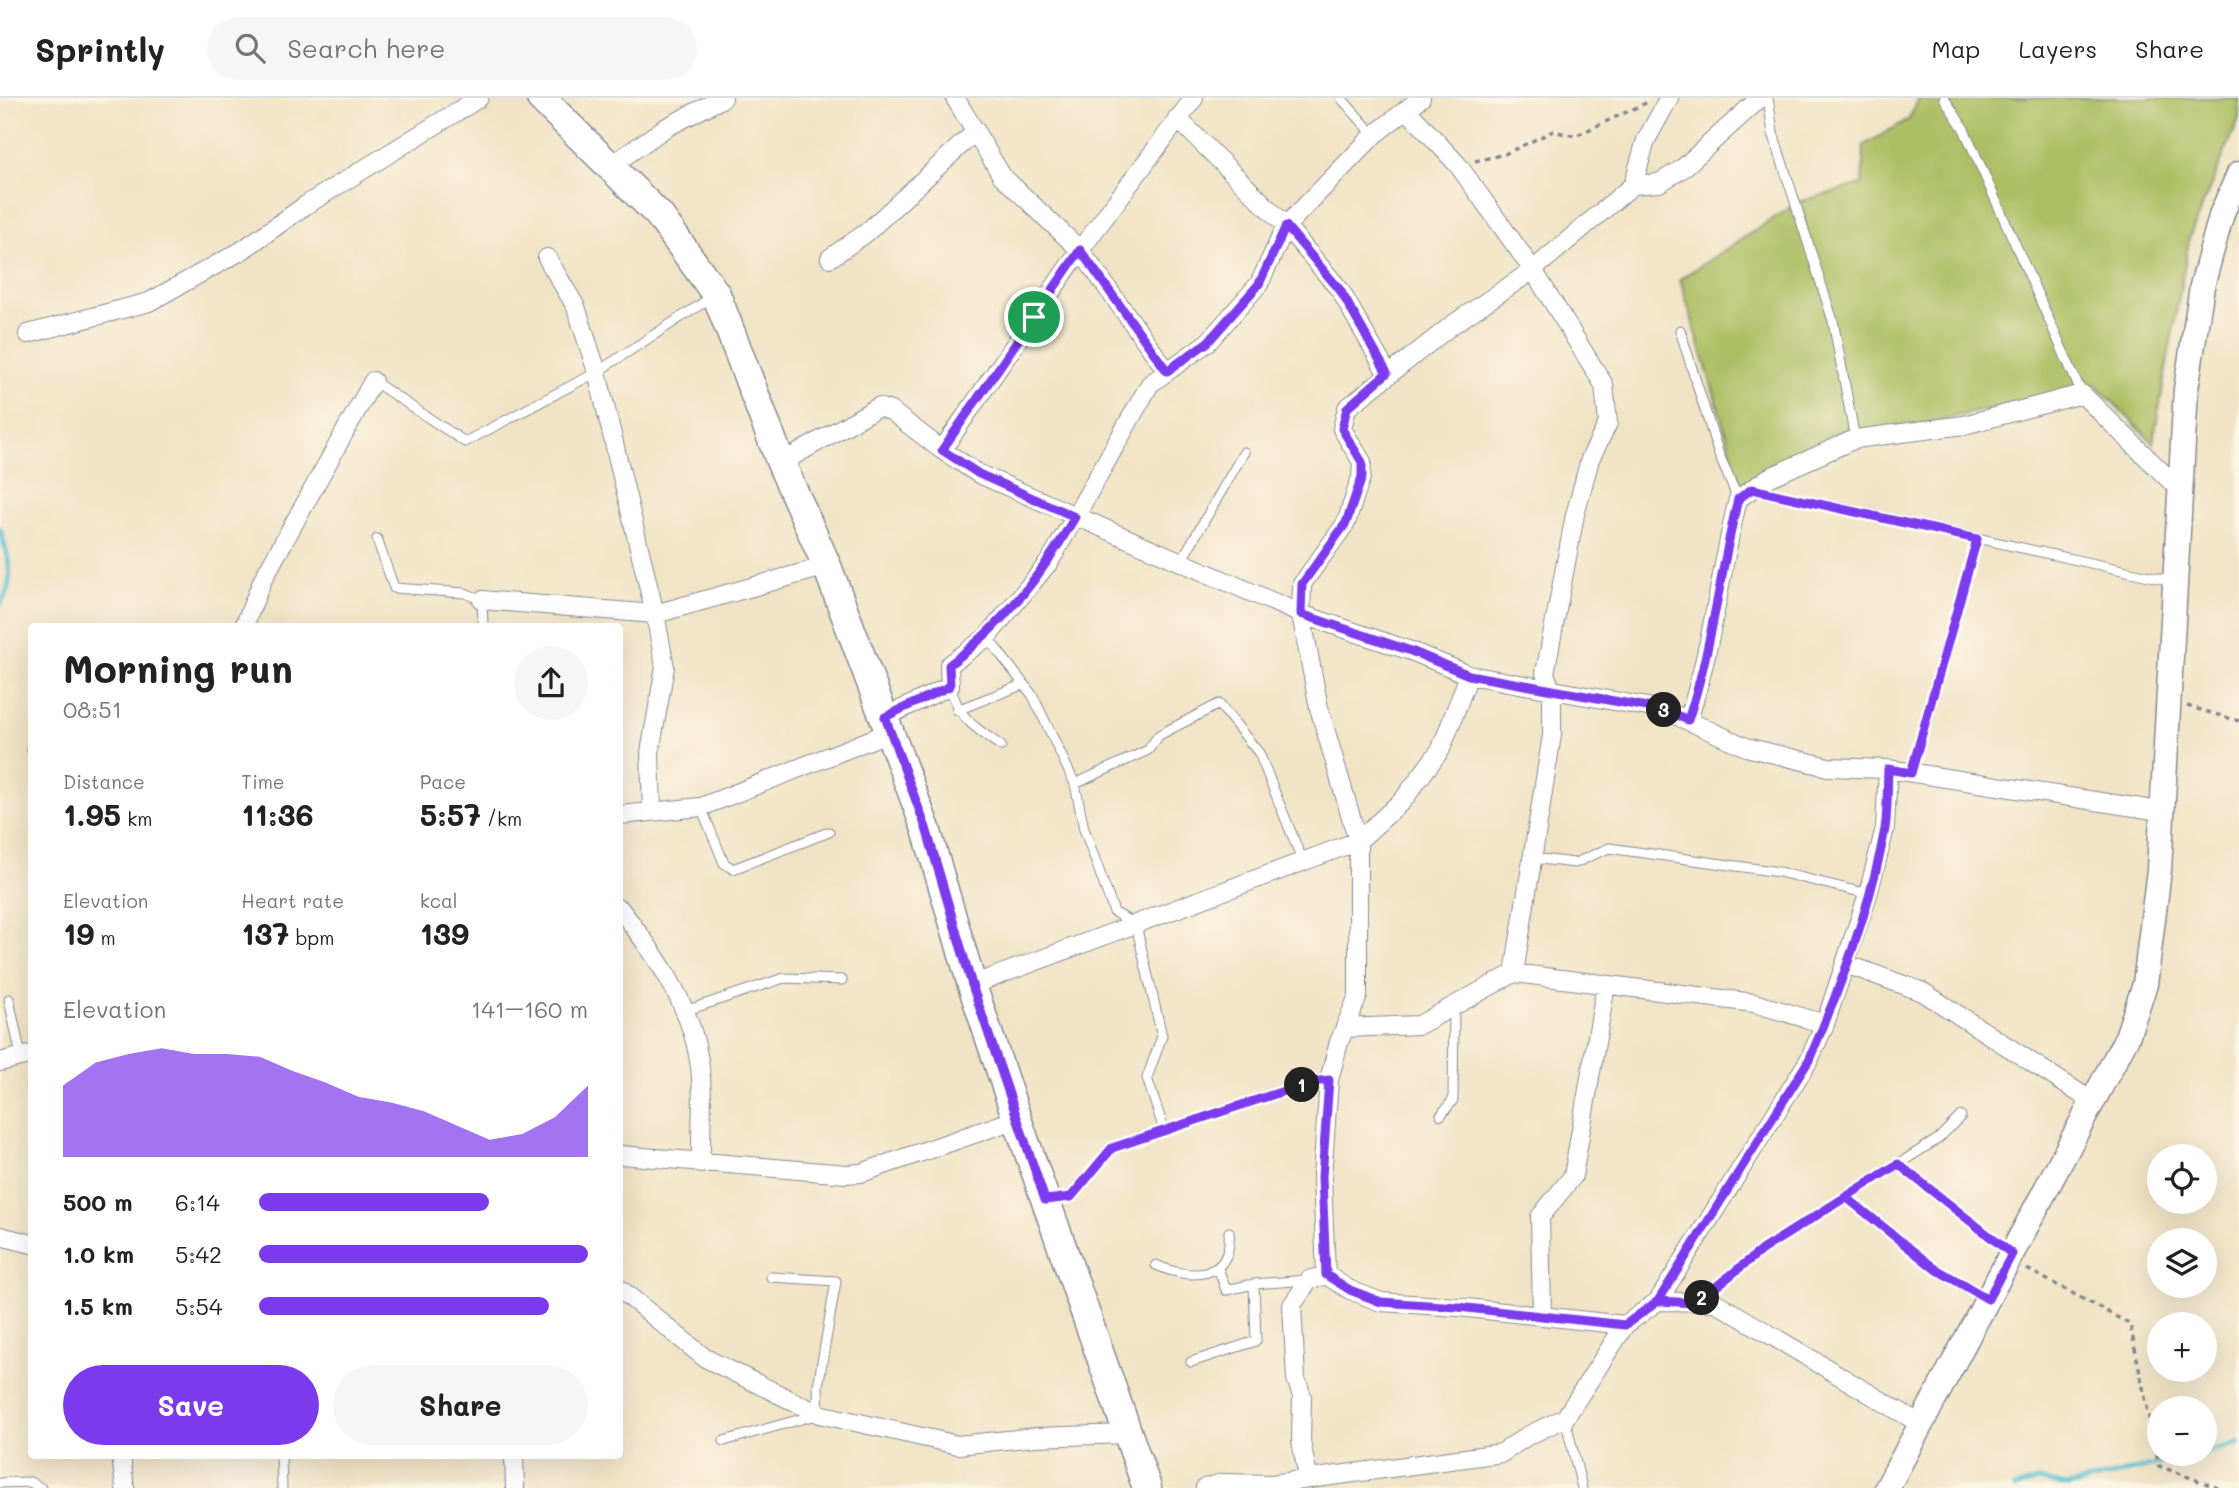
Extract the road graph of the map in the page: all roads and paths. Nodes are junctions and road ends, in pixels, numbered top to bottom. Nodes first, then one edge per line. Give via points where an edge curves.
1 (479, 98) edge
2 (541, 98) edge
3 (723, 98) edge
4 (955, 98) edge
5 (1194, 98) edge
6 (1341, 98) edge
7 (1421, 98) edge
8 (1760, 98) edge
9 (1768, 98) edge
10 (1944, 98) edge
11 (1666, 102) edge
12 (1408, 111) junction
13 (1177, 118) junction
14 (976, 131) junction
15 (1374, 135) junction
16 (1458, 165) junction
17 (609, 167) junction
18 (2239, 174) edge
19 (1633, 185) junction
20 (1286, 226) junction
21 (1080, 250) junction
22 (547, 258) dead end
23 (830, 258) dead end
24 (1533, 270) junction
25 (716, 294) junction
26 (1679, 330) dead end
27 (28, 334) dead end
28 (1167, 371) junction
29 (597, 372) junction
30 (1387, 373) junction
31 (373, 381) joint
32 (2082, 394) junction
33 (1855, 439) junction
34 (942, 450) junction
35 (1244, 452) dead end
36 (781, 464) junction
37 (2179, 489) junction
38 (1745, 494) junction
39 (1075, 517) junction
40 (377, 539) dead end
41 (1977, 539) junction
42 (1181, 561) junction
43 (827, 566) junction
44 (2174, 582) junction
45 (482, 600) junction
46 (655, 614) junction
47 (1301, 614) junction
48 (245, 623) edge
49 (483, 623) edge
50 (986, 637) junction
51 (1469, 675) junction
52 (1023, 685) junction
53 (950, 686) junction
54 (1552, 692) junction
55 (2167, 701) junction
56 (957, 710) junction
57 (1688, 720) junction
58 (2239, 722) edge
59 (888, 724) junction
60 (1001, 746) dead end
61 (1888, 769) junction
62 (1911, 773) junction
63 (1075, 784) junction
64 (701, 807) junction
65 (2160, 811) junction
66 (652, 812) junction
67 (623, 816) edge
68 (829, 832) dead end
69 (1358, 841) junction
70 (1532, 858) junction
71 (1303, 862) junction
72 (1868, 894) junction
73 (623, 913) edge
74 (1136, 925) junction
75 (1846, 964) junction
76 (1514, 973) junction
77 (842, 980) dead end
78 (972, 985) junction
79 (1606, 985) junction
80 (9, 999) dead end
81 (1454, 1009) junction
82 (685, 1011) junction
83 (1825, 1024) junction
84 (1346, 1028) junction
85 (26, 1055) edge
86 (0, 1062) edge
87 (1329, 1080) junction
88 (2093, 1102) junction
89 (1441, 1115) dead end
90 (1961, 1116) dead end
91 (1017, 1119) junction
92 (1164, 1130) junction
93 (623, 1155) edge
94 (701, 1164) junction
95 (1898, 1164) junction
96 (1846, 1197) junction
97 (1045, 1200) junction
98 (1229, 1232) dead end
99 (0, 1236) edge
100 (28, 1243) edge
101 (2019, 1261) junction
102 (1156, 1265) dead end
103 (1211, 1270) junction
104 (771, 1277) dead end
105 (1318, 1278) junction
106 (1254, 1284) junction
107 (623, 1291) edge
108 (1988, 1299) junction
109 (1658, 1301) junction
110 (1696, 1303) junction
111 (1542, 1315) junction
112 (1625, 1325) junction
113 (1191, 1363) dead end
114 (819, 1414) junction
115 (1565, 1418) junction
116 (1919, 1423) junction
117 (1126, 1434) junction
118 (724, 1441) dead end
119 (121, 1459) edge
120 (281, 1459) edge
121 (514, 1459) edge
122 (0, 1483) edge
123 (1308, 1483) edge
124 (1272, 1486) edge
125 (41, 1488) edge
126 (125, 1488) edge
127 (282, 1488) edge
128 (515, 1488) edge
129 (1147, 1488) edge
130 (1205, 1488) edge
131 (1582, 1488) edge
132 (1887, 1488) edge
133 (2218, 1488) edge

1 - 27 street via 306,205 241,251 149,302
2 - 17 main road
3 - 17 street via 665,128
4 - 14 street
5 - 13 street
6 - 15 lane
7 - 12 street
8 - 19 street via 1682,169 1659,183
9 - 33 lane via 1773,132 1832,321
10 - 32 lane via 1964,129
11 - 16 path via 1645,102 1575,136 1553,131 1505,154
11 - 19 street via 1646,140
12 - 15 street
12 - 16 street
13 - 20 street
13 - 21 street
14 - 21 street via 1002,176
14 - 23 street via 866,233
15 - 20 street
16 - 24 street
17 - 25 main road via 659,215
18 - 37 street via 2222,213 2203,286 2186,389
19 - 24 street
20 - 28 street via 1259,284 1208,342
20 - 30 street via 1340,290
21 - 28 street
21 - 34 street
22 - 29 street via 576,307
24 - 30 street
24 - 54 street via 1604,385 1608,423 1590,459 1574,515 1545,673
25 - 29 lane
25 - 36 main road
26 - 38 lane via 1719,455
28 - 39 street via 1150,384
29 - 31 lane via 466,442
29 - 46 street
30 - 47 street via 1347,408 1342,429 1362,462 1362,477 1346,523 1302,584
31 - 48 street via 263,579
32 - 33 street via 1964,425
32 - 37 street
33 - 38 street via 1798,462
34 - 36 street via 891,411 878,407
34 - 39 street via 979,474
35 - 42 lane
36 - 43 main road
37 - 44 street
38 - 41 lane
38 - 57 street via 1725,554 1706,666
39 - 42 street
39 - 50 street via 1050,561
40 - 45 lane via 394,588 465,593
41 - 44 lane
41 - 62 lane
42 - 47 street
43 - 46 street
43 - 59 main road
44 - 55 street
45 - 46 street
45 - 49 lane
46 - 66 street via 665,667 650,752
47 - 51 street
47 - 69 street via 1319,708
50 - 52 lane
50 - 53 street via 949,665
51 - 54 street
51 - 69 street via 1441,749 1403,800
52 - 56 lane
52 - 63 lane via 1033,696
53 - 56 lane
53 - 59 street
54 - 57 street via 1664,710
54 - 70 street via 1552,735
55 - 58 path
55 - 65 street
56 - 60 lane
57 - 61 street via 1760,750 1828,767
59 - 64 street
59 - 78 main road via 926,828
61 - 62 street
61 - 72 street via 1885,828
62 - 65 street
63 - 71 lane via 1148,750 1159,735 1219,705 1259,752
63 - 74 lane via 1084,829 1114,912
64 - 66 street
64 - 68 lane via 724,863 733,869
65 - 88 street via 2159,870 2145,984 2127,1037
66 - 67 street
69 - 71 street
69 - 84 street via 1358,996
70 - 72 lane via 1575,863 1609,848 1779,872
70 - 76 street
71 - 74 street
72 - 75 street
73 - 82 street via 650,947
74 - 78 street
74 - 92 lane via 1161,1036 1147,1078
75 - 83 street
75 - 88 street via 1923,992
76 - 79 street
76 - 81 street
77 - 82 lane via 784,978
78 - 91 main road
79 - 83 street via 1754,1003
79 - 111 street via 1573,1176 1540,1217
80 - 85 lane
81 - 84 street via 1419,1025
81 - 89 lane via 1454,1100
82 - 94 street via 699,1056
83 - 109 street via 1796,1082
84 - 87 street
85 - 86 street
87 - 92 lane
87 - 105 street
88 - 101 street
90 - 95 lane via 1938,1139
91 - 94 street via 861,1173
91 - 97 main road
92 - 97 lane via 1112,1148 1071,1197
93 - 94 street
95 - 96 lane
95 - 101 lane
96 - 108 lane via 1934,1268
96 - 110 lane via 1763,1249
97 - 117 main road
98 - 103 lane via 1228,1254
99 - 100 street
101 - 108 street
101 - 133 path via 2130,1324 2159,1466
102 - 103 lane via 1195,1276
103 - 106 lane via 1219,1271 1226,1290
104 - 114 lane via 836,1282 818,1386
105 - 106 lane
105 - 111 street via 1381,1302
105 - 123 street via 1292,1305
106 - 113 lane via 1256,1341
107 - 114 street via 705,1358
108 - 116 street
109 - 110 street
109 - 112 street
110 - 116 street via 1715,1302
111 - 112 street
112 - 115 street
114 - 117 street via 958,1445
114 - 118 lane
115 - 123 street via 1502,1453
115 - 131 lane
116 - 132 street
117 - 129 main road
119 - 126 street
120 - 127 lane
121 - 128 street
122 - 125 lane via 30,1482
123 - 124 street
124 - 130 street via 1222,1483

